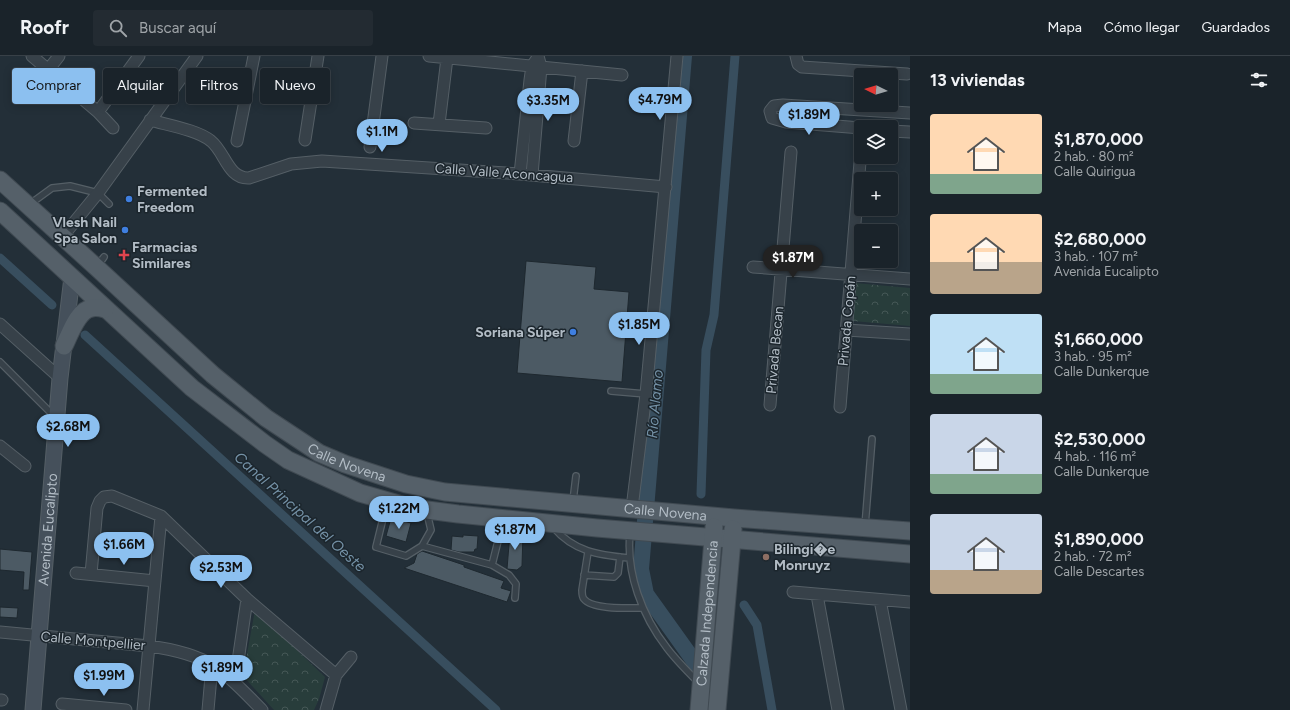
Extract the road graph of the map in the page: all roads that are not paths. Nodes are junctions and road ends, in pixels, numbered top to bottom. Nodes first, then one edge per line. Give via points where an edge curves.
1 (32, 56) edge
2 (59, 56) edge
3 (139, 56) edge
4 (196, 56) edge
5 (254, 56) edge
6 (318, 56) edge
7 (382, 56) edge
8 (429, 56) edge
9 (678, 56) edge
10 (796, 56) edge
11 (447, 58) junction
12 (537, 62) edge
13 (46, 68) edge
14 (50, 68) edge
15 (582, 71) junction
16 (907, 74) dead end
17 (622, 75) dead end
18 (88, 104) edge
19 (98, 112) junction
20 (910, 113) edge
21 (150, 120) junction
22 (414, 123) dead end
23 (439, 124) junction
24 (854, 127) edge
25 (113, 128) dead end
26 (486, 128) dead end
27 (898, 131) edge
28 (910, 132) edge
29 (305, 140) dead end
30 (237, 141) dead end
31 (574, 141) dead end
32 (370, 147) dead end
33 (791, 152) dead end
34 (860, 164) edge
35 (520, 174) junction
36 (532, 175) junction
37 (0, 180) edge
38 (666, 187) junction
39 (98, 193) junction
40 (109, 204) dead end
41 (28, 205) junction
42 (0, 211) edge
43 (63, 236) junction
44 (752, 267) dead end
45 (782, 269) junction
46 (851, 275) junction
47 (72, 277) junction
48 (910, 279) edge
49 (105, 309) junction
50 (0, 324) edge
51 (846, 330) junction
52 (910, 334) edge
53 (64, 346) junction
54 (0, 362) edge
55 (60, 378) junction
56 (612, 391) dead end
57 (646, 394) junction
58 (770, 405) dead end
59 (840, 407) dead end
60 (57, 420) junction
61 (241, 425) junction
62 (872, 439) dead end
63 (0, 446) edge
64 (345, 464) junction
65 (25, 466) dead end
66 (576, 476) dead end
67 (342, 486) junction
68 (445, 492) junction
69 (387, 502) junction
70 (572, 503) junction
71 (634, 508) junction
72 (426, 510) junction
73 (161, 516) junction
74 (715, 516) junction
75 (734, 518) junction
76 (503, 519) junction
77 (550, 524) junction
78 (597, 528) junction
79 (864, 528) junction
80 (632, 531) junction
81 (910, 532) edge
82 (713, 538) junction
83 (732, 539) junction
84 (422, 546) junction
85 (588, 552) junction
86 (910, 554) edge
87 (620, 557) junction
88 (629, 558) junction
89 (492, 566) junction
90 (76, 573) dead end
91 (91, 574) junction
92 (584, 576) junction
93 (155, 581) junction
94 (793, 592) dead end
95 (817, 595) junction
96 (515, 598) dead end
97 (247, 599) junction
98 (880, 600) junction
99 (910, 602) edge
100 (643, 608) junction
101 (0, 632) edge
102 (39, 636) junction
103 (149, 646) junction
104 (351, 657) dead end
105 (212, 665) junction
106 (336, 675) junction
107 (235, 682) junction
108 (701, 684) junction
109 (62, 704) dead end
110 (80, 708) edge
111 (33, 710) edge
112 (126, 710) edge
113 (143, 710) edge
114 (208, 710) edge
115 (262, 710) edge
116 (326, 710) edge
117 (699, 710) edge
118 (716, 710) edge
119 (838, 710) edge
120 (901, 710) edge

1 - 13 street
2 - 14 street
3 - 19 street
4 - 21 street
5 - 30 street
6 - 29 street
7 - 32 street
8 - 11 street
9 - 38 street
10 - 16 street via 798,64 802,67
11 - 12 street
11 - 23 street
12 - 15 street
12 - 35 street
12 - 36 street
15 - 17 street
15 - 31 street
18 - 19 street
19 - 25 street
20 - 24 street via 783,105 774,106 770,111 772,118 780,121
21 - 35 street, Calle Valle Aconcagua via 200,134 212,141 234,173 244,178 306,161
21 - 39 street
22 - 23 street
23 - 26 street
27 - 28 street
33 - 45 street, Privada Becan
34 - 46 street, Privada Copán
35 - 36 street, Calle Valle Aconcagua
36 - 38 street, Calle Valle Aconcagua
37 - 41 main road, Calle Novena
38 - 57 street
39 - 40 lane
39 - 41 lane via 70,186 52,188
39 - 43 street
41 - 43 main road, Calle Novena
42 - 47 main road, Calle Novena
43 - 64 main road, Calle Novena via 100,262 213,375 266,418 319,453
44 - 45 street
45 - 46 street
45 - 58 street, Privada Becan
46 - 48 street
46 - 51 street, Privada Copán
47 - 49 main road, Calle Novena
47 - 53 street, Avenida Eucalipto
49 - 53 main road via 86,310
49 - 61 main road, Calle Novena via 192,388
50 - 55 street
51 - 52 street
51 - 59 street, Privada Copán
53 - 55 street, Avenida Eucalipto
54 - 60 lane
55 - 60 street, Avenida Eucalipto
56 - 57 lane
57 - 71 street
60 - 102 street, Avenida Eucalipto
61 - 64 main road via 253,428 289,452 328,472 341,471
61 - 67 main road, Calle Novena via 288,460
62 - 79 lane
63 - 65 street
64 - 68 main road, Calle Novena via 406,484
66 - 70 lane
67 - 68 main road via 348,477 421,498
67 - 69 main road, Calle Novena
68 - 70 main road, Calle Novena
69 - 72 main road, Calle Novena
69 - 84 lane via 376,547 406,556
70 - 71 main road, Calle Novena
71 - 74 main road, Calle Novena
71 - 78 main road via 623,518
72 - 76 main road, Calle Novena
72 - 84 lane via 431,530
73 - 91 street via 112,496 104,497 97,508
73 - 93 street
73 - 97 street
74 - 75 main road, Calle Novena
74 - 82 main road, Calzada Independencia
75 - 79 main road, Calle Novena
75 - 83 main road, Calzada Independencia
76 - 77 main road, Calle Novena
76 - 89 lane
77 - 78 main road, Calle Novena
77 - 85 lane via 559,535
78 - 80 main road, Calle Novena
79 - 81 main road, Calle Novena
80 - 82 main road, Calle Novena
80 - 88 lane
82 - 83 main road, Calle Novena
82 - 108 main road, Calzada Independencia
83 - 86 main road, Calle Novena
83 - 118 main road, Calzada Independencia
84 - 89 lane
85 - 87 lane
85 - 92 lane
87 - 88 lane
87 - 92 lane via 618,573 614,577
88 - 100 lane
89 - 96 lane via 509,575 516,584
90 - 91 street
91 - 93 street
92 - 100 lane via 582,595 585,601 603,606
93 - 103 street
94 - 95 street
95 - 98 street
95 - 119 street
97 - 106 street
97 - 107 street
98 - 99 street
98 - 120 street
100 - 108 lane via 666,647
101 - 102 street, Calle Montpellier
102 - 103 street, Calle Montpellier
102 - 111 street, Avenida Eucalipto
103 - 105 street, Calle Montpellier via 170,649
103 - 113 street
104 - 106 street
105 - 107 street, Calle Montpellier
105 - 114 street
106 - 116 street
107 - 115 street, Calle Montpellier
108 - 117 main road, Calzada Independencia
109 - 110 street
110 - 112 street

